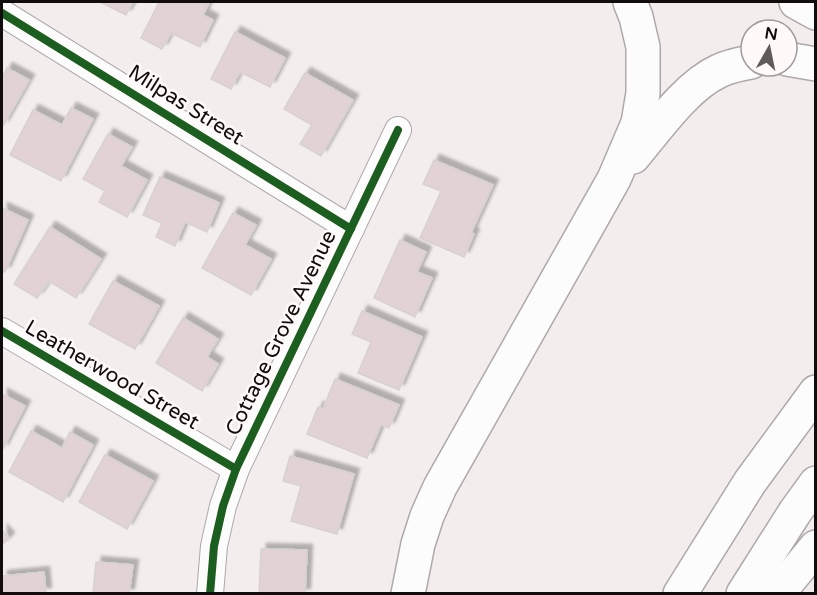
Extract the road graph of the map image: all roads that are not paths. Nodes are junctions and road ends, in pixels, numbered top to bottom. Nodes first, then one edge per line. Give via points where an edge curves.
1 (630, 2) edge
2 (796, 2) edge
3 (2, 13) edge
4 (816, 13) edge
5 (799, 61) edge
6 (739, 64) edge
7 (816, 64) edge
8 (398, 130) dead end
9 (614, 179) junction
10 (351, 229) junction
11 (2, 331) edge
12 (816, 392) edge
13 (236, 469) junction
14 (816, 483) edge
15 (816, 547) edge
16 (415, 586) edge
17 (210, 594) edge
18 (680, 594) edge
19 (743, 594) edge
20 (774, 594) edge

1 - 9 main road via 644,47 643,93 638,123
2 - 4 main road
3 - 10 street, Milpas Street
5 - 7 main road
6 - 9 main road via 717,71 682,99
8 - 10 street, Cottage Grove Avenue
9 - 16 main road via 440,487 418,544
10 - 13 street, Cottage Grove Avenue
11 - 13 street, Leatherwood Street
12 - 18 main road via 750,482
13 - 17 street, Cottage Grove Avenue via 214,546
14 - 19 main road
15 - 20 main road

